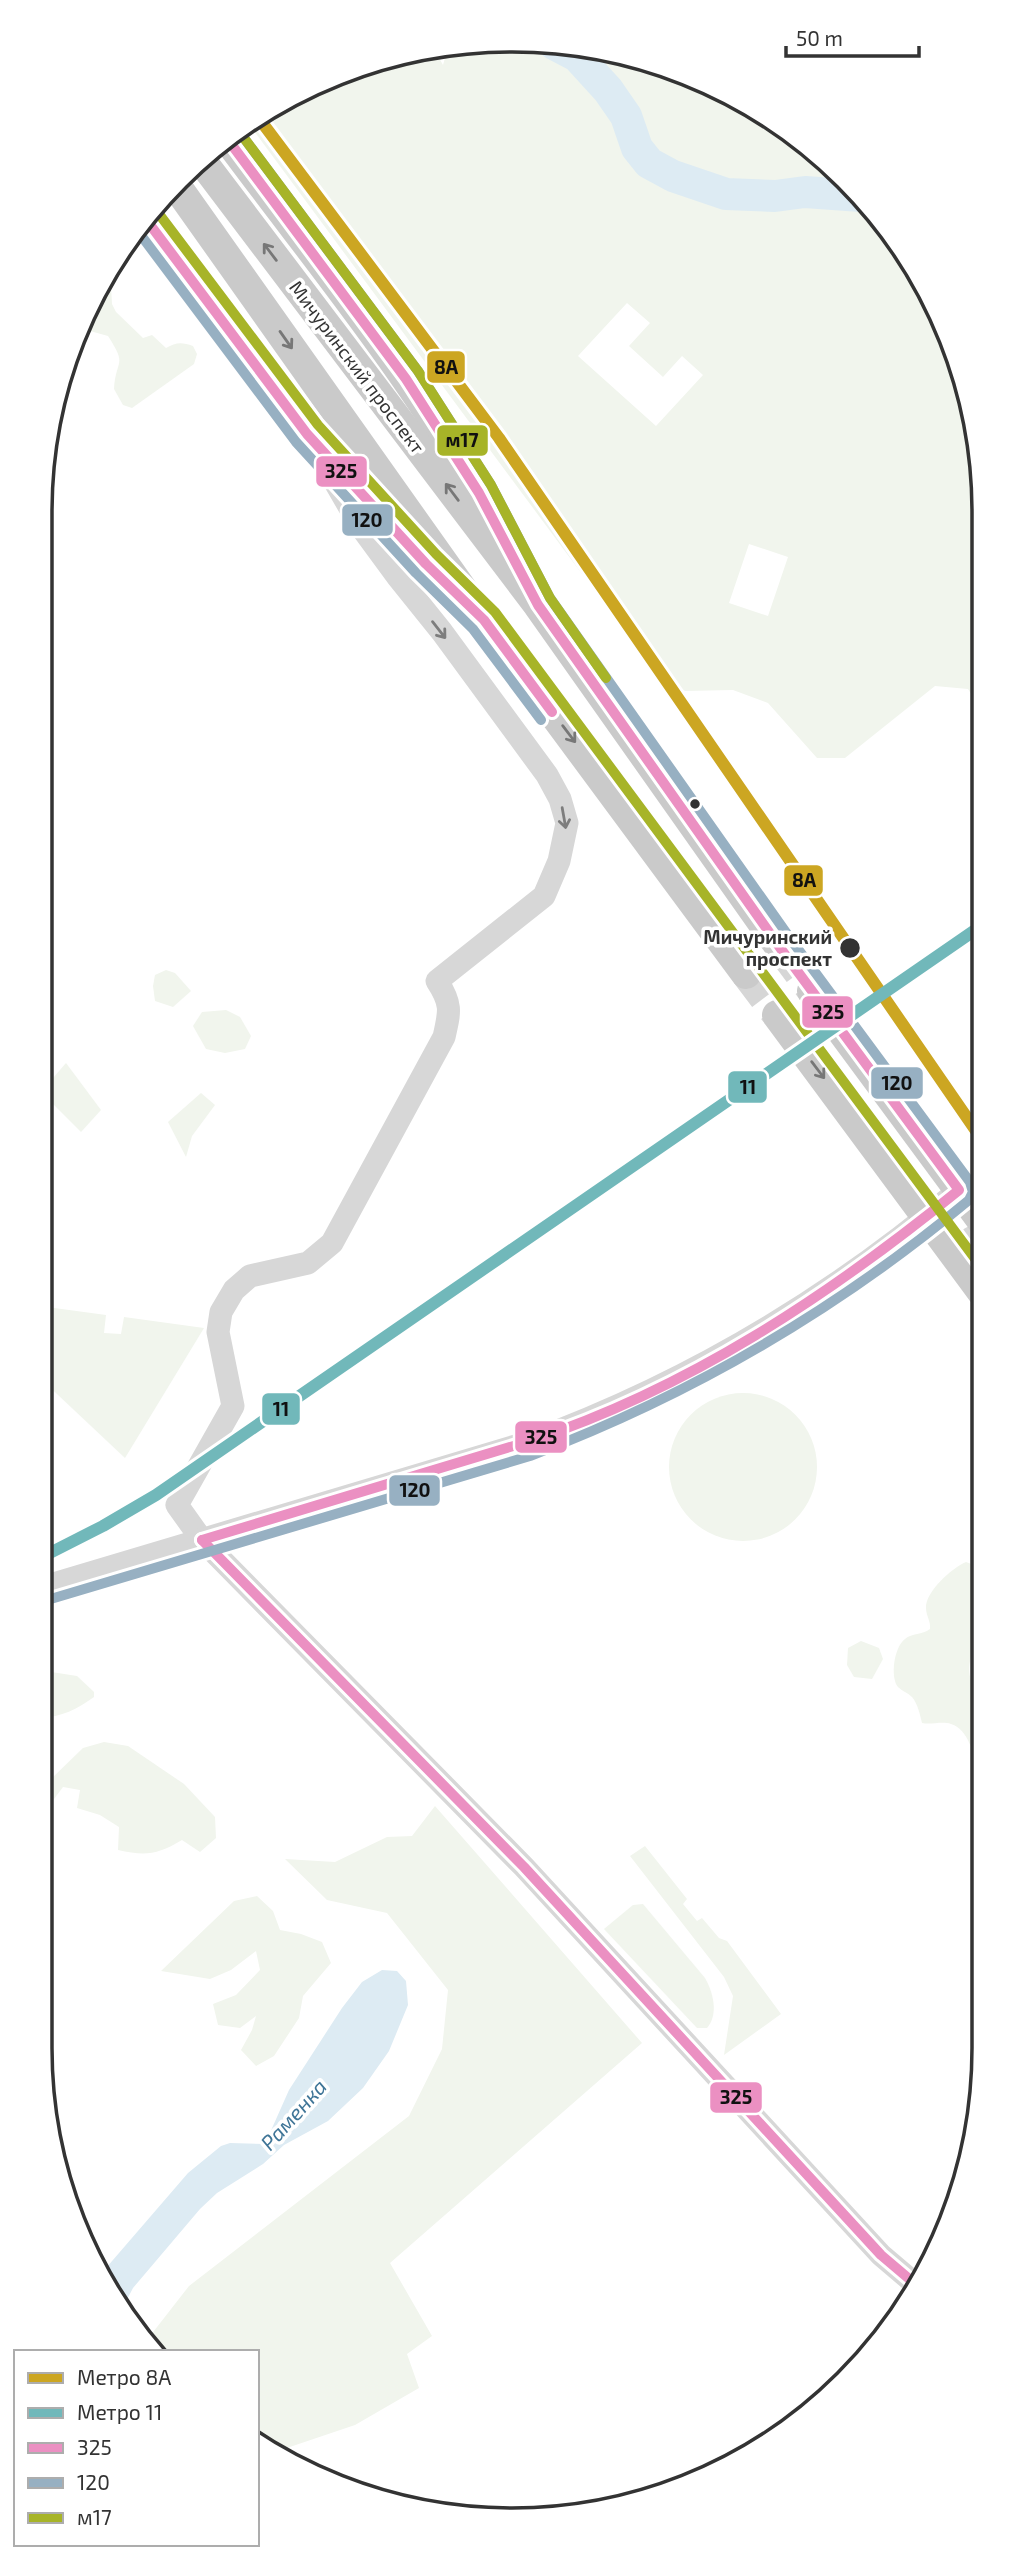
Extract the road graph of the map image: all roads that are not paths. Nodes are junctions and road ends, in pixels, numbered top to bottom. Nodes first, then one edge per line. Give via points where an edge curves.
1 (233, 146) edge
2 (207, 168) edge
3 (181, 193) edge
4 (152, 227) edge
5 (307, 434) junction
6 (538, 605) junction
7 (484, 620) junction
8 (781, 949) tunnel mouth
9 (746, 974) tunnel mouth
10 (812, 991) tunnel mouth
11 (777, 1015) tunnel mouth
12 (959, 1190) junction
13 (972, 1208) edge
14 (927, 1217) junction
15 (972, 1237) edge
16 (972, 1278) edge
17 (972, 1279) edge
18 (202, 1540) junction
19 (52, 1584) edge
20 (909, 2279) edge

1 - 6 main road via 406,379 479,493
6 -> 2 main road, Мичуринский проспект
3 -> 7 main road, Мичуринский проспект
4 - 5 main road
5 - 7 main road
5 -> 18 street via 361,527 547,775 567,823 559,861 544,896 436,981 450,1011 444,1037 332,1243 308,1263 250,1276 234,1290 221,1312 218,1332 233,1406 177,1504
6 - 8 main road, Мичуринский проспект
7 -> 9 main road, Мичуринский проспект
10 - 12 main road
11 -> 14 main road
12 - 13 main road
12 - 14 street
14 - 17 main road
14 - 18 street via 861,1269 752,1337 581,1423
15 - 16 street via 962,1248 961,1262
18 - 19 street
18 - 20 street via 515,1858 872,2245

